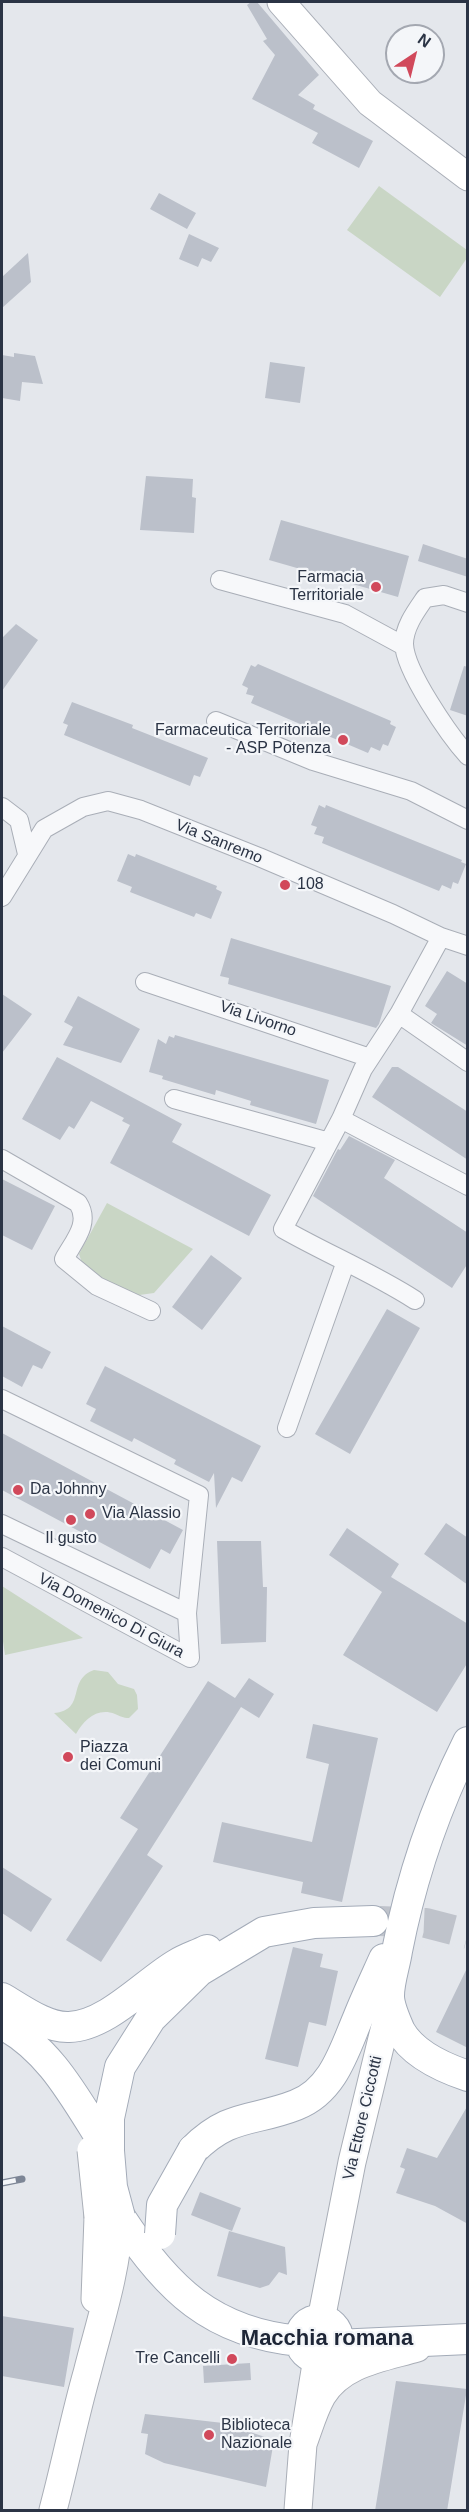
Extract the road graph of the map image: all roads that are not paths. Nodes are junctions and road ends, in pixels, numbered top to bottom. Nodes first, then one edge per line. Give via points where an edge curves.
1 (281, 2) edge
2 (468, 177) edge
3 (220, 580) dead end
4 (468, 603) edge
5 (405, 646) junction
6 (216, 721) dead end
7 (468, 756) edge
8 (2, 807) edge
9 (468, 820) edge
10 (27, 854) junction
11 (2, 897) edge
12 (441, 937) junction
13 (468, 946) edge
14 (145, 982) dead end
15 (399, 1014) junction
16 (370, 1058) junction
17 (468, 1062) edge
18 (174, 1099) dead end
19 (341, 1119) junction
20 (329, 1142) junction
21 (2, 1159) edge
22 (468, 1186) edge
23 (345, 1264) junction
24 (415, 1300) dead end
25 (151, 1311) dead end
26 (2, 1399) edge
27 (287, 1428) dead end
28 (2, 1524) edge
29 (2, 1557) edge
30 (187, 1613) junction
31 (468, 1742) edge
32 (404, 1915) junction
33 (373, 1921) tunnel mouth
34 (264, 1932) junction
35 (389, 1996) junction
36 (2, 1998) edge
37 (2, 2024) edge
38 (468, 2076) edge
39 (100, 2151) junction
40 (109, 2217) junction
41 (164, 2276) junction
42 (321, 2320) joint
43 (468, 2339) edge
44 (438, 2342) junction
45 (318, 2348) junction
46 (303, 2444) junction
47 (52, 2511) edge
48 (298, 2511) edge

1 - 2 main road via 370,103
3 - 5 street via 345,614
4 - 5 street via 444,595 425,598 411,618
5 - 7 street via 416,680 449,734
6 - 9 street via 313,761 411,791
8 - 10 street via 19,820
10 - 11 street, Via Sanremo
10 - 12 street, Via Sanremo via 44,828 83,807 108,801 141,810 266,860
12 - 13 street, Via Sanremo
12 - 15 street
14 - 16 street, Via Livorno
15 - 16 street
15 - 17 street
16 - 19 street
18 - 20 street
19 - 20 street
19 - 22 street
20 - 23 street via 283,1229
21 - 25 street via 78,1203 83,1211 84,1226 64,1259 97,1286
23 - 24 street via 373,1273
23 - 27 street
26 - 30 street via 199,1495
28 - 30 street, Via Domenico Di Giura
29 - 30 street, Via Domenico Di Giura via 190,1658
31 - 32 main road via 454,1768
32 - 35 main road, Via Ettore Ciccotti
32 - 41 main road, bridge via 347,2050 321,2089 299,2104 235,2120 210,2134 193,2150 162,2205
33 - 34 main road via 314,1923
34 - 36 main road via 178,1963 125,2002 89,2022 69,2027 36,2018
34 - 39 main road via 199,1971 151,2018 120,2067
35 - 38 main road via 400,2031 411,2044 441,2065
35 - 42 main road, Via Ettore Ciccotti
37 - 39 main road via 32,2045 52,2066 81,2110
39 - 40 main road, bridge via 112,2187
40 - 41 main road
40 - 47 main road via 118,2255
41 - 45 main road via 218,2320 266,2338
42 - 45 main road, Via Ettore Ciccotti via 306,2325
43 - 44 main road
44 - 45 main road
44 - 46 main road via 360,2364 336,2379 322,2396
45 - 46 main road
46 - 48 main road

